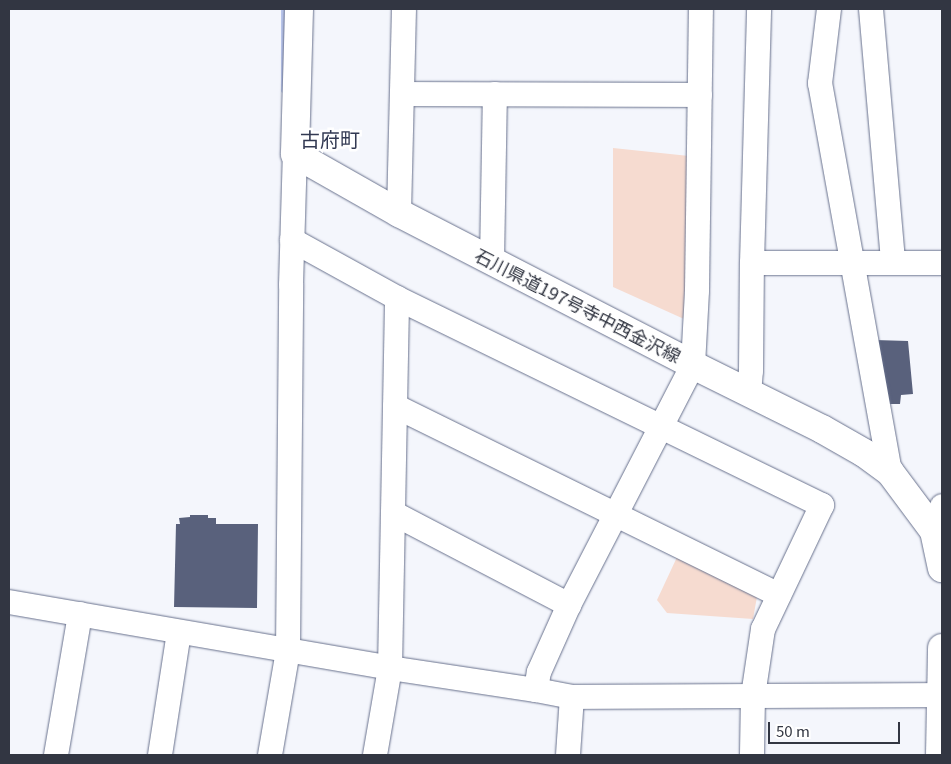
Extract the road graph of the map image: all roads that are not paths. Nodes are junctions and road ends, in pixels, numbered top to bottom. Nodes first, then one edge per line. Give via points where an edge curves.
1 (299, 9) edge
2 (404, 9) edge
3 (701, 9) edge
4 (759, 9) edge
5 (829, 9) edge
6 (871, 9) edge
7 (403, 94) junction
8 (495, 94) junction
9 (700, 95) junction
10 (295, 154) junction
11 (399, 213) junction
12 (292, 240) junction
13 (492, 261) junction
14 (752, 263) junction
15 (853, 263) junction
16 (893, 263) junction
17 (942, 263) edge
18 (397, 298) junction
19 (693, 365) junction
20 (749, 393) junction
21 (395, 406) junction
22 (662, 428) junction
23 (890, 472) junction
24 (393, 513) junction
25 (616, 515) junction
26 (938, 518) edge
27 (942, 568) edge
28 (779, 595) junction
29 (9, 602) edge
30 (569, 605) junction
31 (80, 614) junction
32 (179, 632) junction
33 (942, 648) edge
34 (288, 651) junction
35 (390, 668) junction
36 (536, 690) junction
37 (940, 695) junction
38 (753, 696) junction
39 (572, 697) junction
40 (56, 755) edge
41 (160, 755) edge
42 (270, 755) edge
43 (375, 755) edge
44 (568, 755) edge
45 (752, 755) edge
46 (940, 755) edge

1 - 10 main road
2 - 7 street
3 - 9 street
4 - 14 street
5 - 15 street via 820,84
6 - 16 street
7 - 8 street
7 - 11 street
8 - 9 street
8 - 13 street
9 - 19 street
10 - 11 main road, 石川県道197号寺中西金沢線
10 - 12 street
11 - 13 main road, 石川県道197号寺中西金沢線
12 - 18 street
12 - 34 street
13 - 19 main road, 石川県道197号寺中西金沢線
14 - 15 street
14 - 20 street
15 - 16 street
15 - 23 street
16 - 17 street
18 - 21 street
18 - 22 street
19 - 20 main road, 石川県道197号寺中西金沢線
19 - 22 street
20 - 23 main road, 石川県道197号寺中西金沢線 via 864,452
21 - 24 street
21 - 25 street
22 - 25 street
22 - 28 street via 822,505
23 - 26 main road, 石川県道197号寺中西金沢線
24 - 30 street
24 - 35 street
25 - 28 street
25 - 30 street
26 - 27 main road, 石川県道197号寺中西金沢線
28 - 38 street via 763,629
29 - 31 street
30 - 36 street via 539,672
31 - 32 street
31 - 40 street
32 - 34 street
32 - 41 street
33 - 37 main road
34 - 35 street
34 - 42 street
35 - 36 street
35 - 43 street
36 - 39 street
37 - 38 street
37 - 46 main road
38 - 39 street
38 - 45 street
39 - 44 street

